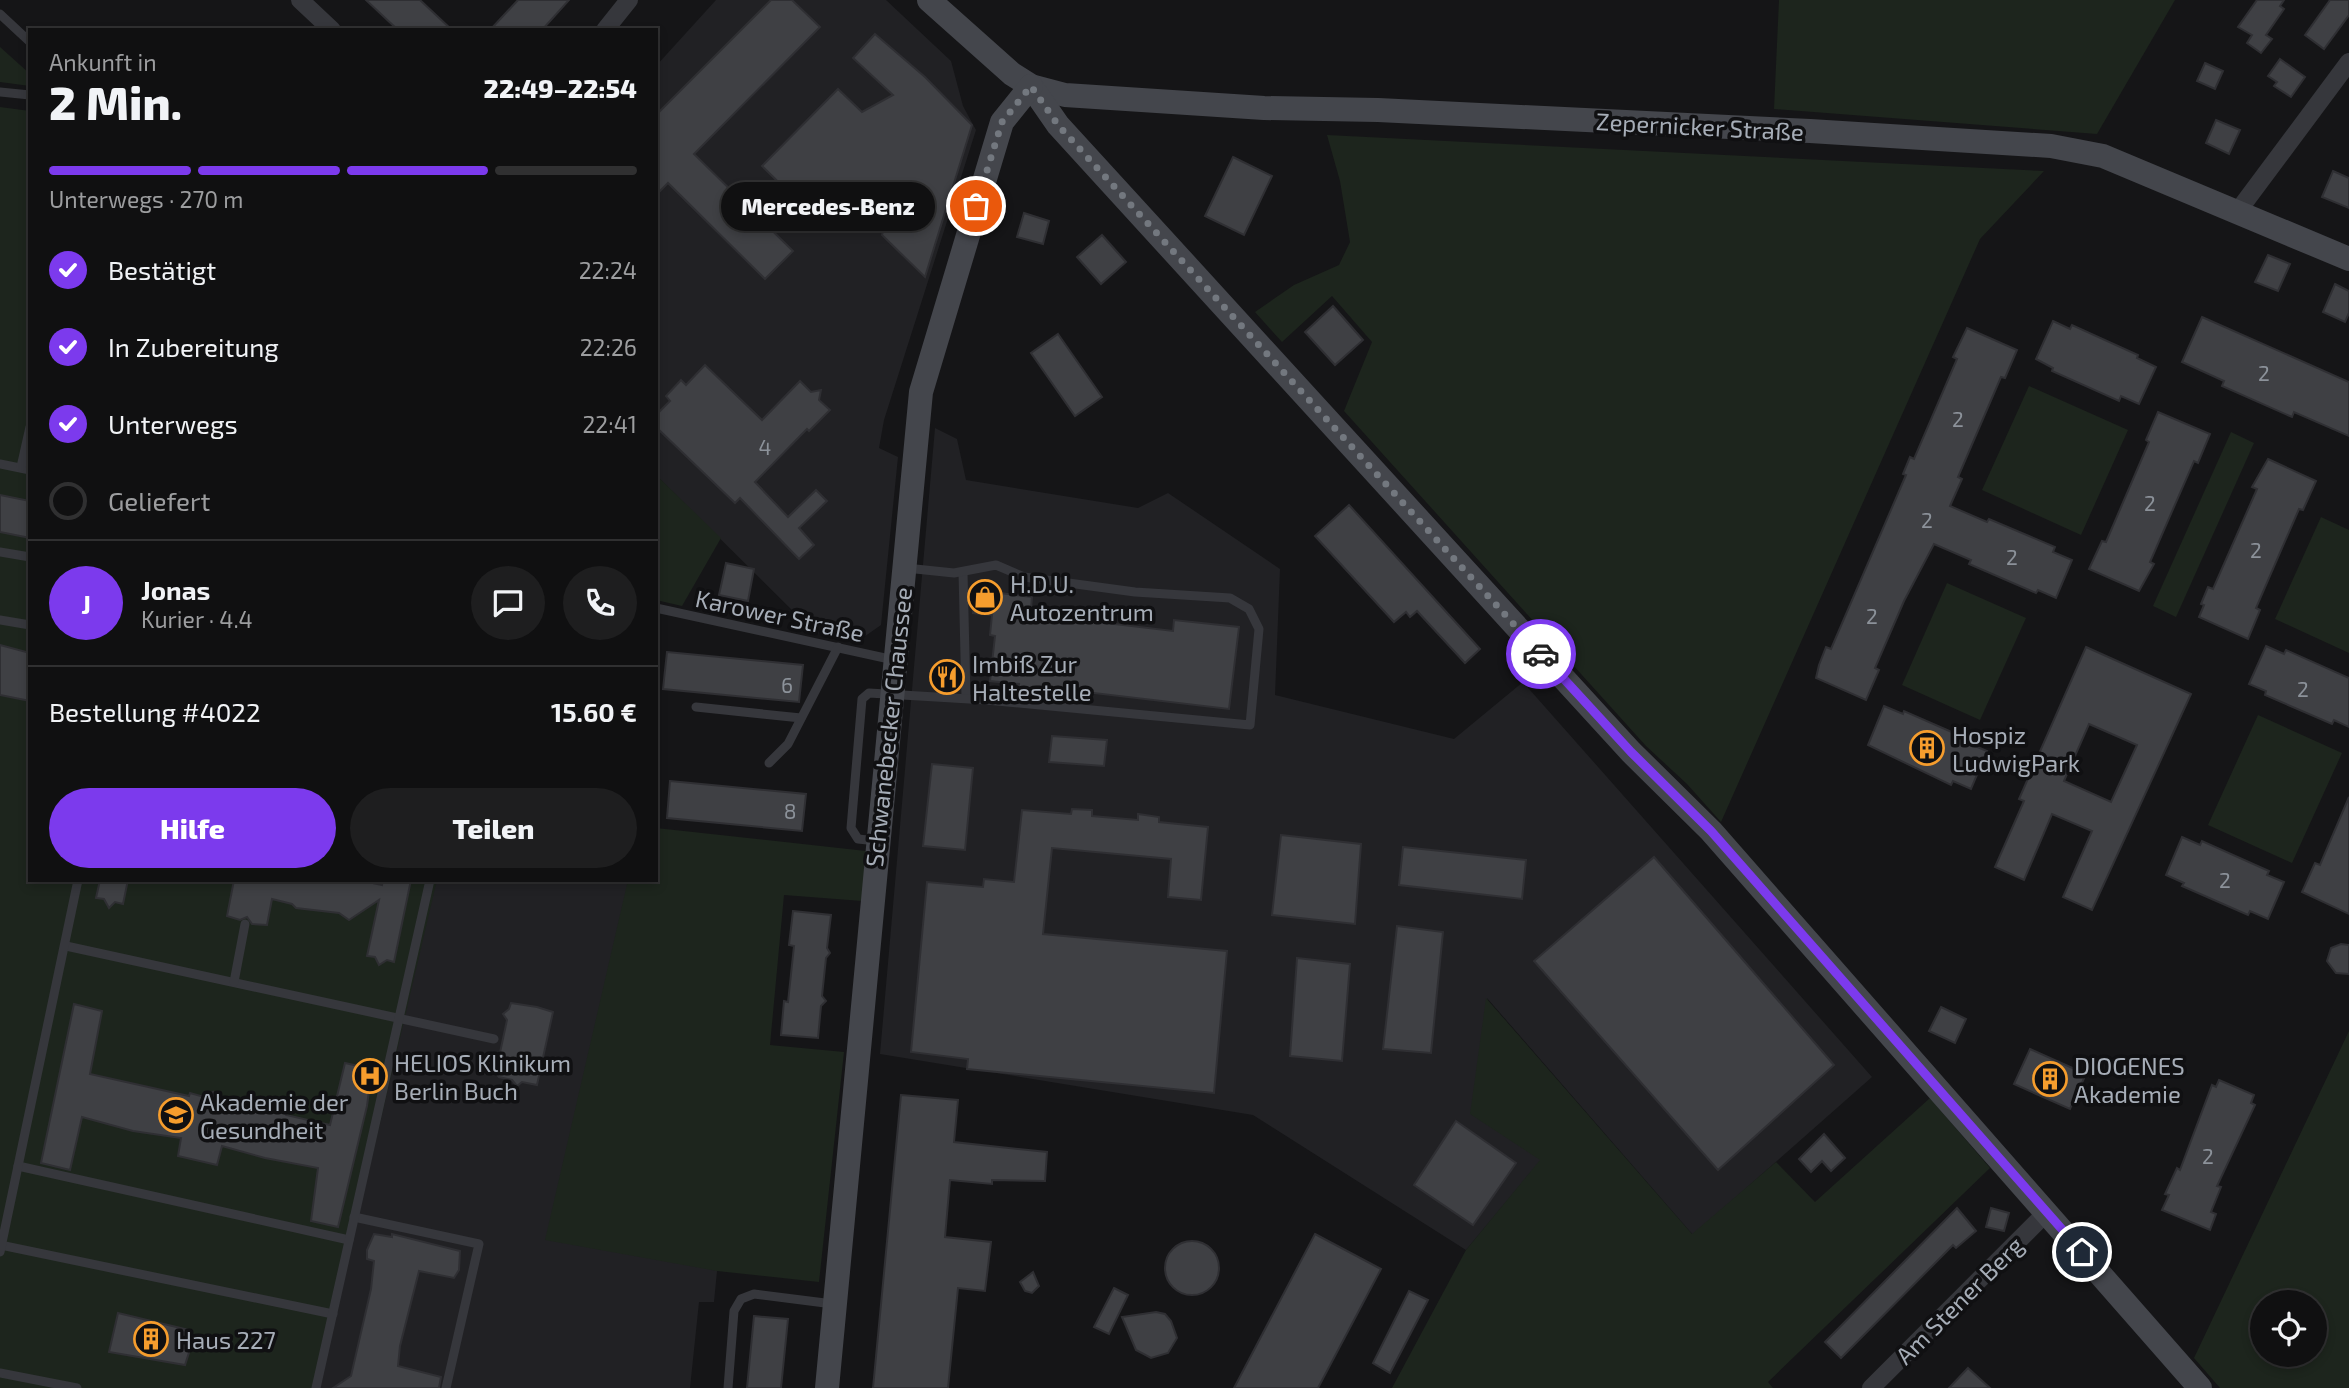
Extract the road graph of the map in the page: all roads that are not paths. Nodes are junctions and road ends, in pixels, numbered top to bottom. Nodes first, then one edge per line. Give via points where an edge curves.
1 (300, 0) edge
2 (629, 0) edge
3 (929, 0) edge
4 (0, 14) edge
5 (330, 28) edge
6 (607, 28) edge
7 (28, 40) edge
8 (2349, 62) edge
9 (1031, 86) junction
10 (0, 92) edge
11 (28, 95) edge
12 (2238, 211) junction
13 (2349, 259) edge
14 (28, 443) edge
15 (0, 464) edge
16 (25, 468) edge
17 (0, 553) edge
18 (28, 557) edge
19 (904, 568) junction
20 (963, 572) junction
21 (658, 608) edge
22 (0, 620) edge
23 (28, 625) edge
24 (838, 647) junction
25 (895, 660) junction
26 (892, 693) junction
27 (967, 698) junction
28 (696, 707) dead end
29 (801, 718) junction
30 (769, 763) dead end
31 (78, 882) edge
32 (430, 882) edge
33 (245, 924) dead end
34 (66, 946) junction
35 (234, 982) junction
36 (401, 1018) junction
37 (494, 1039) dead end
38 (18, 1166) junction
39 (2047, 1212) junction
40 (354, 1217) junction
41 (349, 1240) junction
42 (0, 1247) edge
43 (834, 1304) junction
44 (333, 1314) junction
45 (0, 1373) edge
46 (77, 1388) edge
47 (316, 1388) edge
48 (446, 1388) edge
49 (728, 1388) edge
50 (827, 1388) edge
51 (1871, 1388) edge
52 (2200, 1388) edge

1 - 5 street
2 - 6 street
3 - 9 main road via 988,55
4 - 7 lane
8 - 12 street
9 - 12 main road, Zepernicker Straße via 1087,98 2051,146 2103,156
9 - 19 main road, Schwanebecker Chaussee via 1000,128 925,373
9 - 39 main road via 1058,125 1631,752 1711,831
10 - 11 lane
12 - 13 main road, Zepernicker Straße
14 - 16 lane
15 - 16 lane
17 - 18 lane
19 - 20 lane
19 - 25 main road, Schwanebecker Chaussee
20 - 27 lane
20 - 27 lane via 996,565 1036,579 1230,598 1249,609 1259,629 1250,725
21 - 24 lane, Karower Straße
22 - 23 lane
24 - 25 lane, Karower Straße
24 - 29 lane
25 - 26 main road, Schwanebecker Chaussee
26 - 27 lane
26 - 43 main road, Schwanebecker Chaussee
28 - 29 lane
29 - 30 lane via 788,744
31 - 34 lane
32 - 36 lane
33 - 35 lane
34 - 35 lane
34 - 38 lane
35 - 36 lane
36 - 37 lane
36 - 40 lane
38 - 41 lane
38 - 42 lane
39 - 51 street, Am Stener Berg
39 - 52 main road
40 - 41 lane
40 - 48 lane via 479,1244
41 - 44 lane
42 - 44 lane
43 - 49 lane via 754,1294 741,1299 734,1311
43 - 50 main road, Schwanebecker Chaussee
44 - 47 lane
45 - 46 lane

